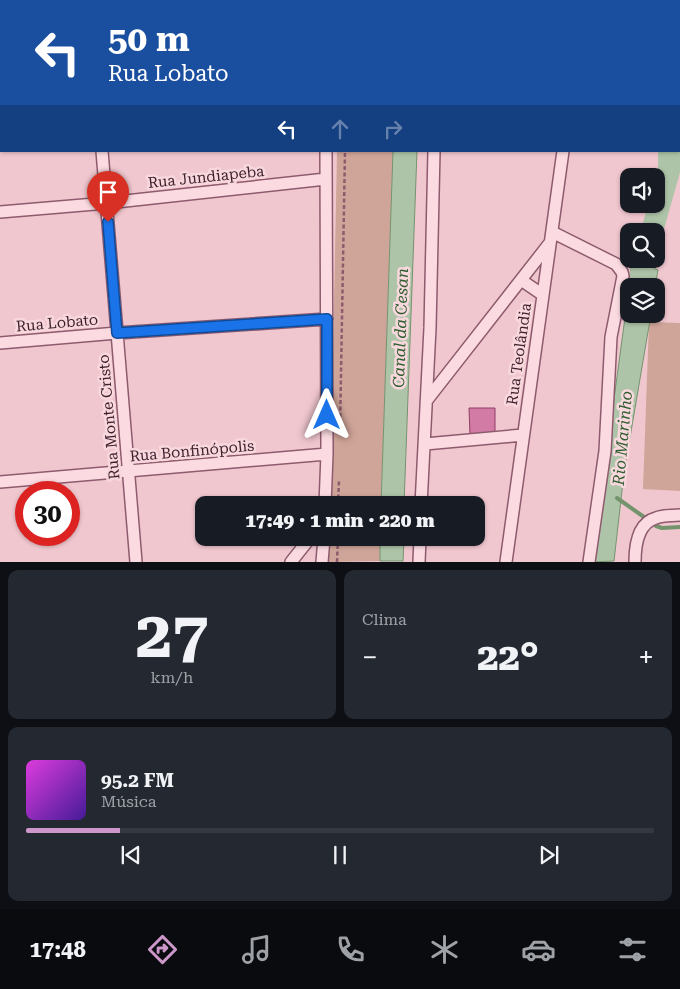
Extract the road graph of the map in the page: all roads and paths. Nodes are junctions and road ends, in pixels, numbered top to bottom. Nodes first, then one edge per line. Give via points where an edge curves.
1 (102, 152) edge
2 (326, 152) edge
3 (345, 152) edge
4 (434, 152) edge
5 (563, 152) edge
6 (326, 178) junction
7 (107, 203) junction
8 (0, 212) edge
9 (551, 237) junction
10 (521, 280) junction
11 (543, 295) junction
12 (327, 319) junction
13 (117, 333) junction
14 (0, 343) edge
15 (427, 400) junction
16 (340, 436) dead end
17 (524, 436) junction
18 (425, 444) junction
19 (326, 454) junction
20 (128, 472) junction
21 (339, 476) dead end
22 (0, 482) edge
23 (325, 496) edge
24 (338, 496) edge
25 (422, 496) edge
26 (680, 515) edge
27 (304, 546) edge
28 (322, 546) edge
29 (338, 546) edge
30 (420, 546) edge
31 (320, 559) edge
32 (136, 562) edge
33 (291, 562) edge
34 (337, 562) edge
35 (419, 562) edge
36 (506, 562) edge
37 (589, 562) edge
38 (635, 562) edge

1 - 7 street, Rua Monte Cristo
2 - 6 street
3 - 16 path
4 - 15 street
5 - 9 street, Rua Teolândia
6 - 7 street, Rua Jundiapeba
6 - 12 street
7 - 8 street, Rua Jundiapeba
7 - 13 street, Rua Monte Cristo
9 - 10 street
9 - 11 street, Rua Teolândia
9 - 37 street via 616,264 623,276 612,337 605,451
10 - 11 street
10 - 15 street
11 - 17 street, Rua Teolândia
12 - 13 street, Rua Lobato
12 - 19 street
13 - 14 street, Rua Lobato
13 - 20 street, Rua Monte Cristo
15 - 18 street
17 - 18 street
17 - 36 street, Rua Teolândia
18 - 25 street
19 - 20 street, Rua Bonfinópolis
19 - 23 street
20 - 22 street, Rua Bonfinópolis
20 - 32 street, Rua Monte Cristo
21 - 24 path
26 - 38 street via 655,518 647,523 641,530
27 - 33 street
28 - 31 street
29 - 34 path
30 - 35 street

